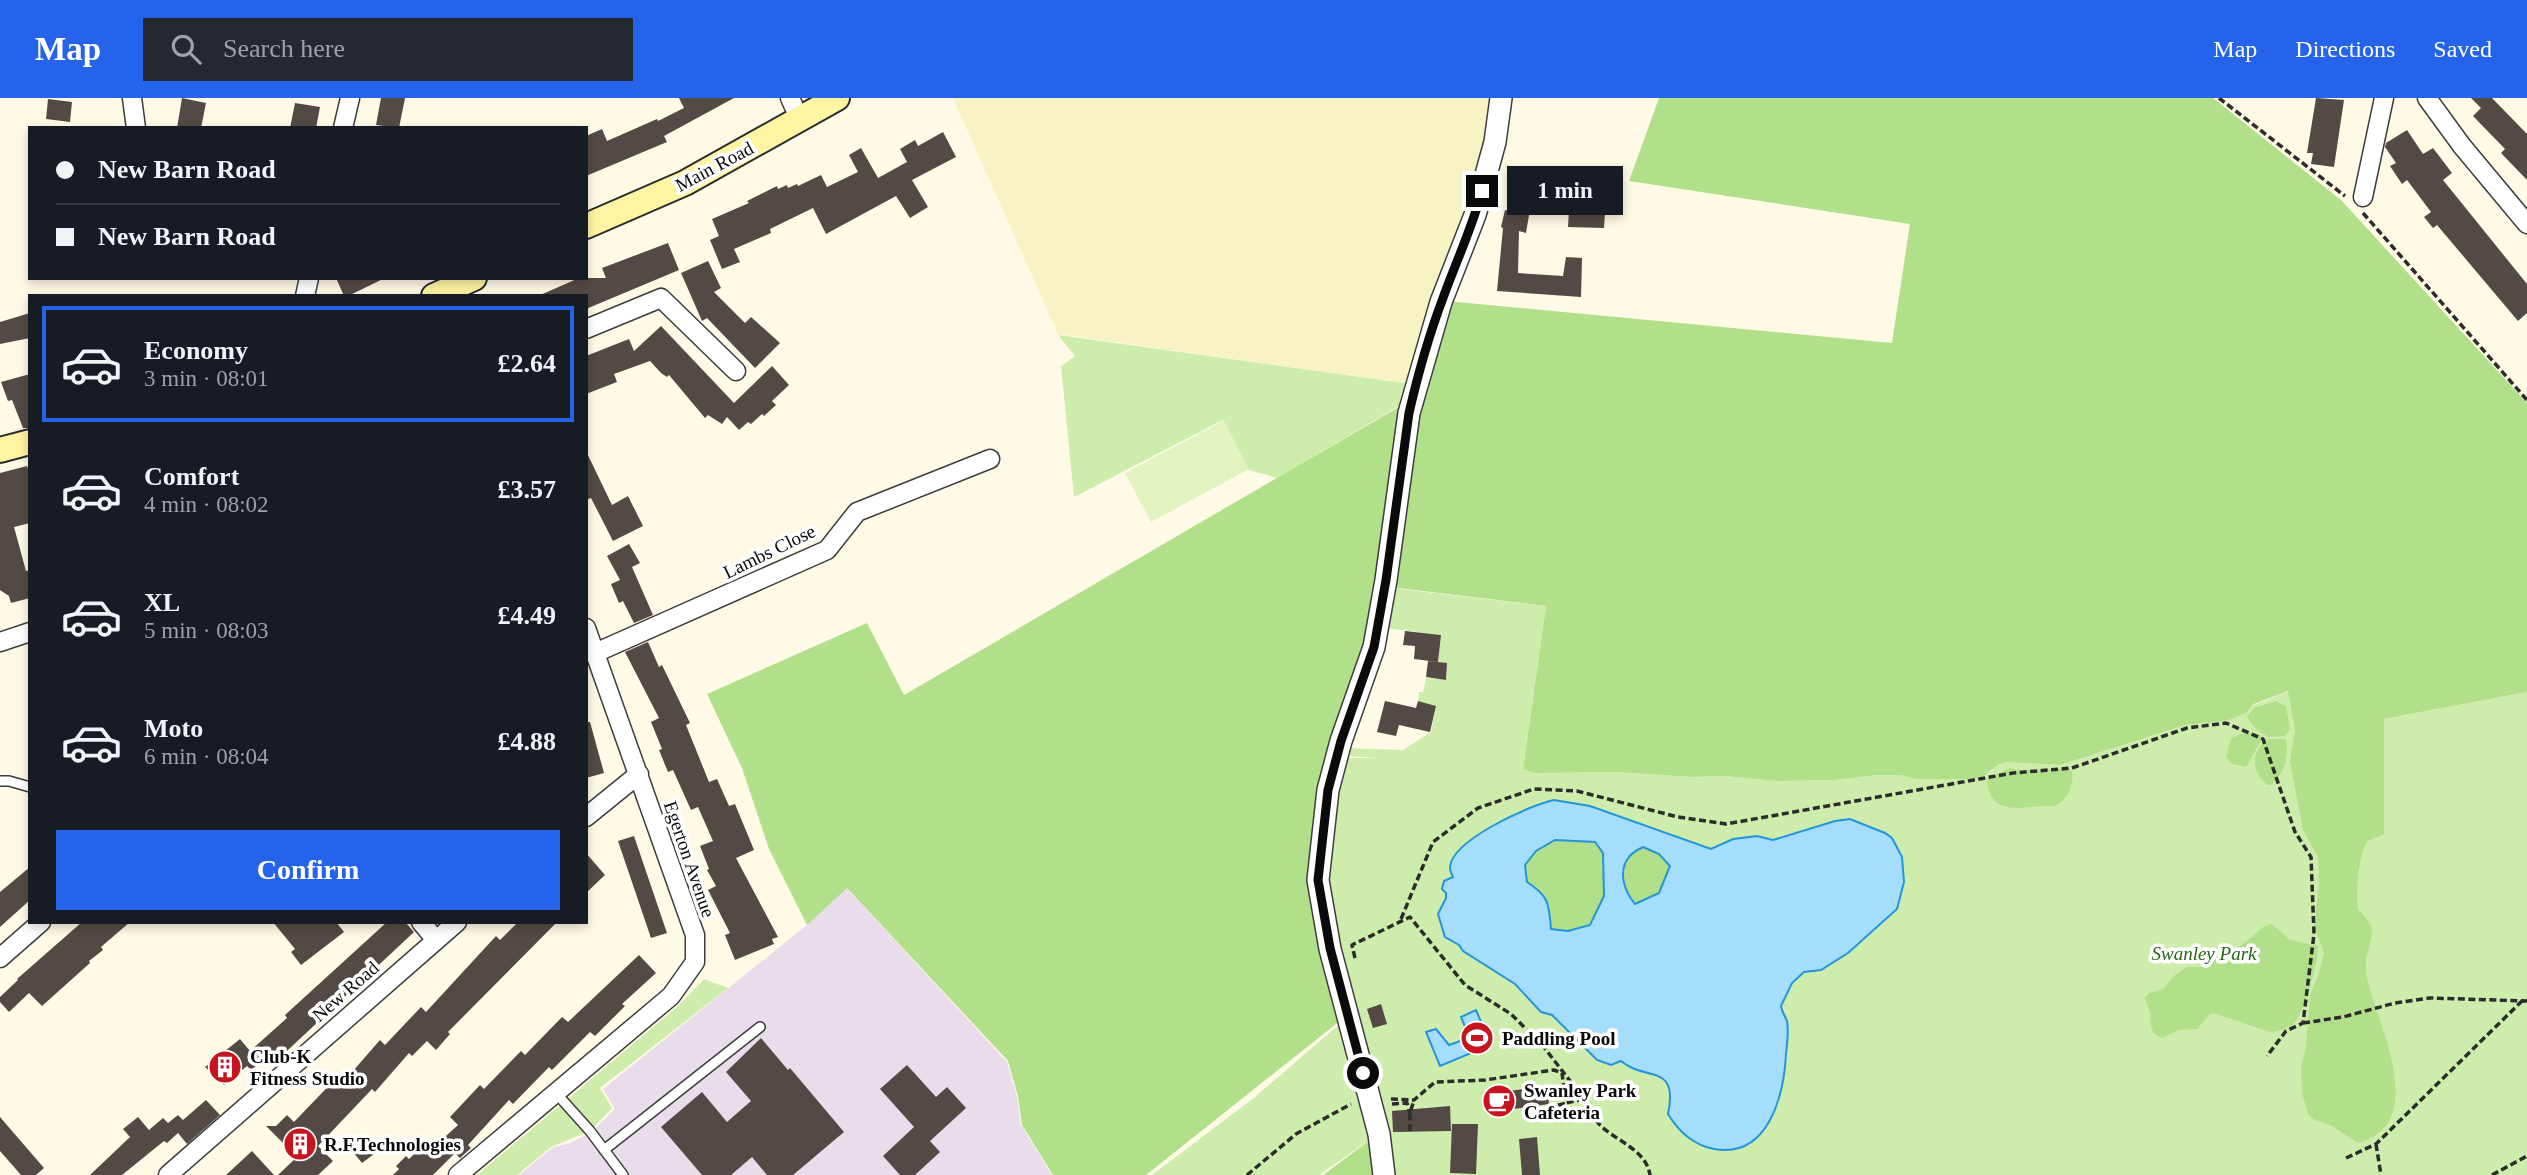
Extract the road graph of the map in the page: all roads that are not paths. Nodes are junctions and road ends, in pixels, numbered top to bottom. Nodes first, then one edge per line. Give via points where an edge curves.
1 (132, 98) edge
2 (350, 98) edge
3 (837, 98) edge
4 (1501, 98) edge
5 (2384, 98) edge
6 (2427, 98) edge
7 (795, 109) edge
8 (136, 126) edge
9 (343, 126) edge
10 (2355, 200) road end
11 (2527, 224) edge
12 (588, 225) edge
13 (469, 286) edge
14 (441, 294) edge
15 (588, 328) edge
16 (736, 371) dead end
17 (28, 443) edge
18 (0, 450) edge
19 (990, 459) dead end
20 (28, 633) edge
21 (588, 634) edge
22 (0, 642) edge
23 (595, 653) junction
24 (639, 774) junction
25 (0, 781) edge
26 (28, 786) edge
27 (588, 815) edge
28 (39, 924) edge
29 (423, 924) edge
30 (455, 924) edge
31 (436, 940) junction
32 (0, 958) edge
33 (760, 1027) dead end
34 (556, 1093) junction
35 (604, 1150) junction
36 (168, 1175) edge
37 (458, 1175) edge
38 (623, 1175) edge
39 (1384, 1175) edge

1 - 8 street
2 - 9 street
3 - 7 main road, Main Road
4 - 39 street via 1495,142 1475,215 1415,387 1374,647 1341,741 1326,803 1318,880 1330,948 1379,1134
5 - 10 street
6 - 11 street
7 - 12 main road, Main Road via 685,183
13 - 14 main road
15 - 16 street via 661,298
17 - 18 main road
19 - 23 street, Lambs Close via 857,512 827,551
20 - 22 street
21 - 23 street, Egerton Avenue
23 - 24 street, Egerton Avenue
24 - 27 street
24 - 34 street, Egerton Avenue via 695,935 695,962 671,996
25 - 26 lane
28 - 32 street
29 - 31 street
30 - 31 street, New Road
31 - 36 street, New Road
33 - 35 lane
34 - 35 lane
34 - 37 street, Egerton Avenue
35 - 38 lane

